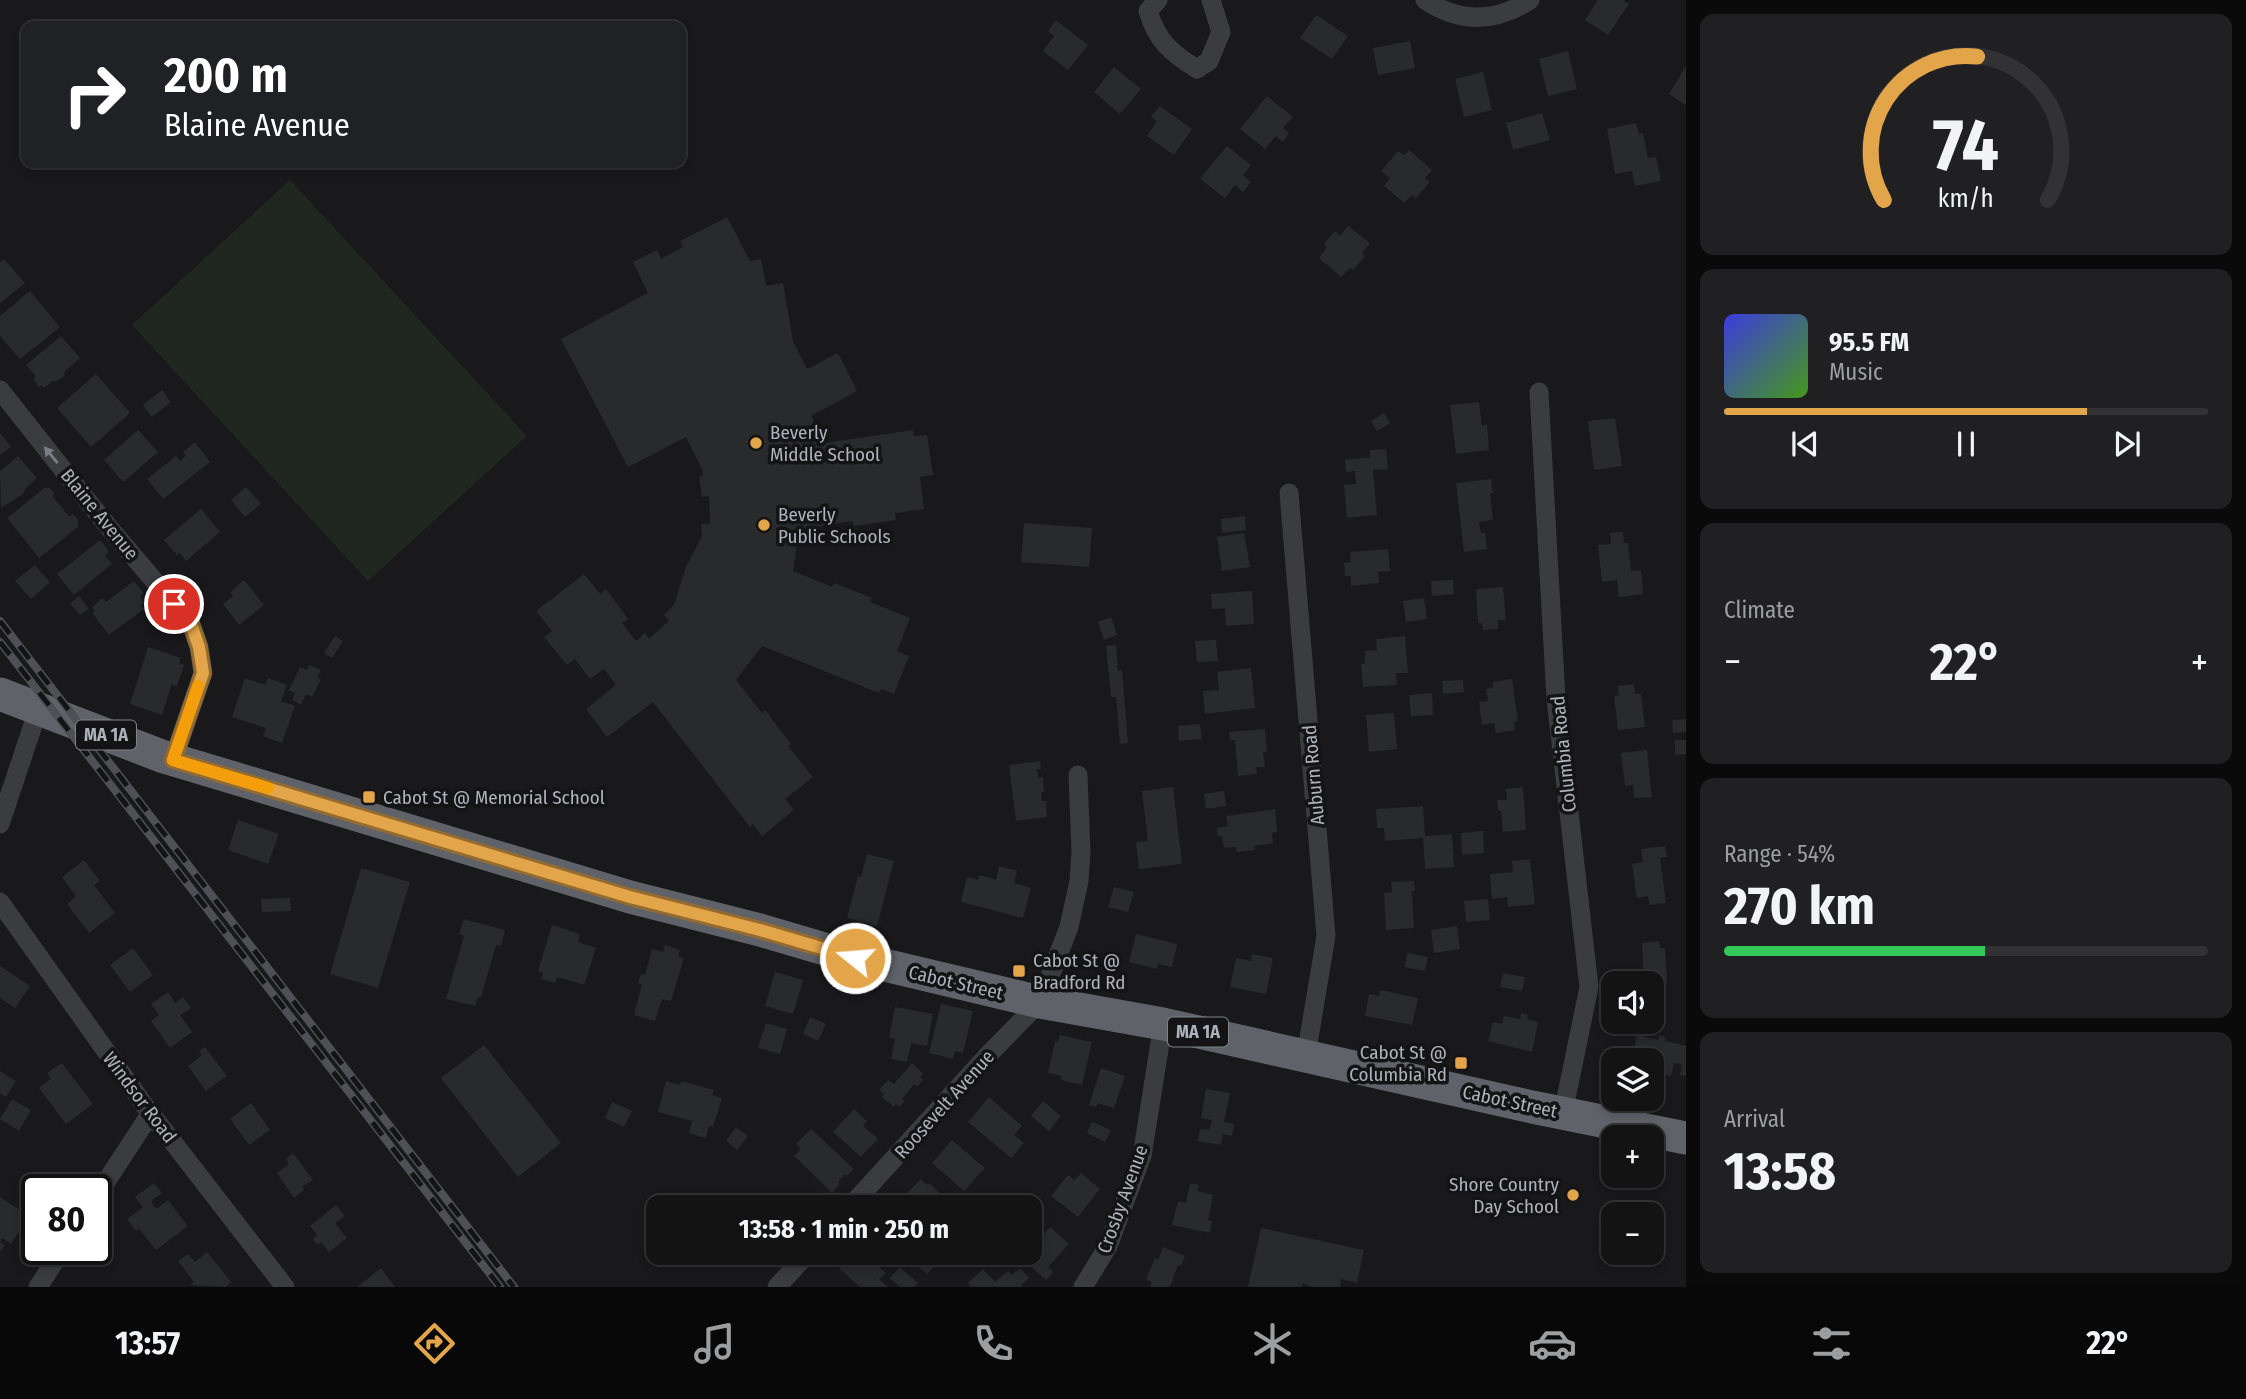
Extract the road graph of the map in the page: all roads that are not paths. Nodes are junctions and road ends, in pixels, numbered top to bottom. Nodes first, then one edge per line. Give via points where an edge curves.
1 (1157, 0) edge
2 (1211, 0) edge
3 (1425, 0) edge
4 (1530, 0) edge
5 (0, 390) edge
6 (1539, 392) dead end
7 (1289, 493) dead end
8 (0, 694) edge
9 (38, 710) junction
10 (173, 760) junction
11 (1077, 775) dead end
12 (0, 824) edge
13 (0, 902) edge
14 (1040, 1002) junction
15 (1163, 1024) junction
16 (1306, 1056) junction
17 (151, 1113) junction
18 (1563, 1113) junction
19 (1686, 1138) edge
20 (111, 1174) edge
21 (861, 1195) edge
22 (52, 1265) edge
23 (797, 1265) edge
24 (38, 1287) edge
25 (285, 1287) edge
26 (777, 1287) edge
27 (1083, 1287) edge

1 - 2 street via 1148,11 1154,29 1172,54 1197,69 1209,61 1221,33
3 - 4 street via 1442,11 1489,18
10 -> 5 street, Blaine Avenue via 203,673 191,624
6 - 18 street, Columbia Road via 1556,699 1589,987
7 - 16 street, Auburn Road via 1326,936
8 - 9 highway, Cabot Street / MA 1A
9 - 10 highway, Cabot Street / MA 1A
9 - 12 street
10 - 14 highway, Cabot Street / MA 1A via 630,897
11 - 14 street via 1079,881 1069,926
13 - 17 street, Windsor Road
14 - 15 highway, Cabot Street / MA 1A
14 - 21 street, Roosevelt Avenue
15 - 16 highway, Cabot Street / MA 1A
15 - 27 street, Crosby Avenue via 1142,1156 1108,1246
16 - 18 highway, Cabot Street / MA 1A
17 - 20 street
17 - 25 street, Windsor Road
18 - 19 highway, Cabot Street / MA 1A
22 - 24 street
23 - 26 street

